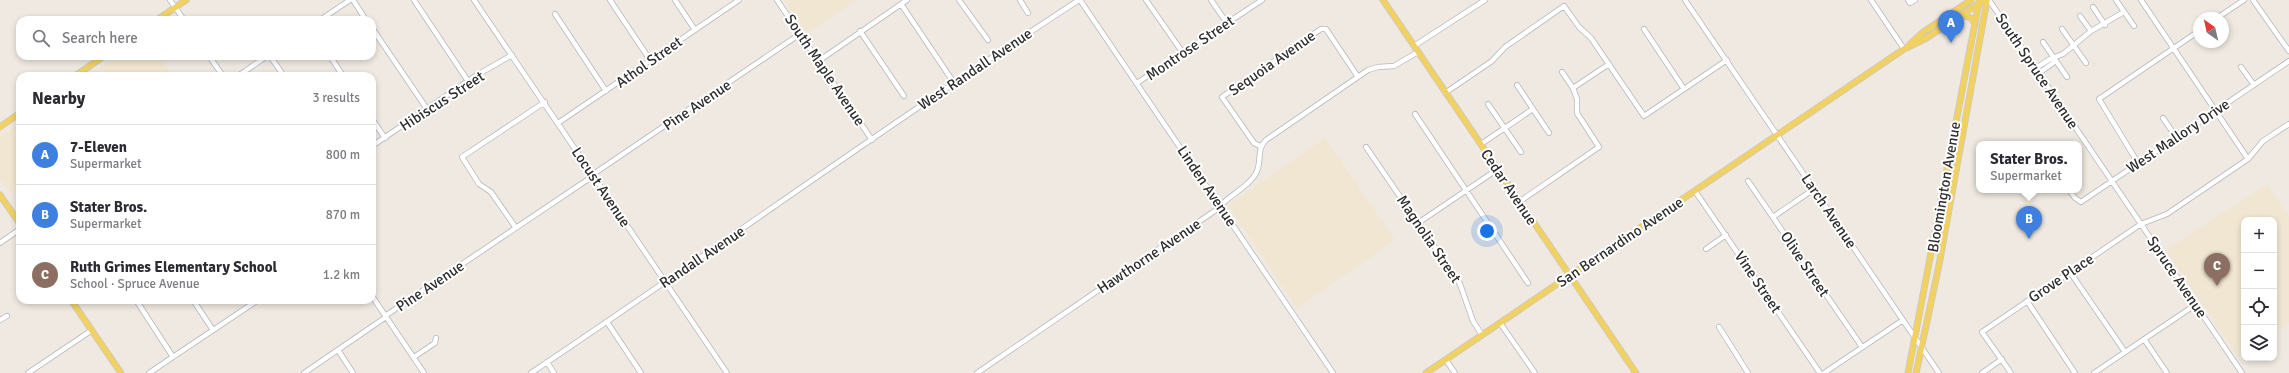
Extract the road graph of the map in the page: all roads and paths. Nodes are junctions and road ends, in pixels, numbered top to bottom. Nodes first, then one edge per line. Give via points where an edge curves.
1 (170, 0) edge
2 (186, 0) edge
3 (351, 0) edge
4 (414, 0) edge
5 (474, 0) edge
6 (610, 0) edge
7 (675, 0) edge
8 (738, 0) edge
9 (777, 0) edge
10 (907, 0) edge
11 (959, 0) edge
12 (1020, 0) edge
13 (1079, 0) edge
14 (1146, 0) edge
15 (1211, 0) edge
16 (1262, 0) edge
17 (1383, 0) edge
18 (1485, 0) edge
19 (1685, 0) edge
20 (1871, 0) edge
21 (1971, 0) edge
22 (1988, 0) edge
23 (2116, 0) edge
24 (2142, 0) edge
25 (2244, 0) edge
26 (2253, 0) edge
27 (1981, 1) edge
28 (901, 4) junction
29 (175, 7) junction
30 (2093, 7) dead end
31 (2124, 12) junction
32 (2226, 12) edge
33 (1028, 13) dead end
34 (555, 14) dead end
35 (1962, 15) junction
36 (163, 16) edge
37 (181, 16) edge
38 (326, 16) edge
39 (363, 16) edge
40 (2080, 16) dead end
41 (1227, 23) junction
42 (1975, 24) junction
43 (2105, 24) junction
44 (2134, 26) dead end
45 (1644, 29) dead end
46 (2062, 29) dead end
47 (695, 30) junction
48 (2091, 31) junction
49 (860, 32) junction
50 (376, 34) edge
51 (800, 34) junction
52 (2193, 35) edge
53 (988, 40) dead end
54 (2044, 42) dead end
55 (1414, 46) junction
56 (2073, 46) junction
57 (2174, 48) junction
58 (1904, 49) junction
59 (1418, 52) junction
60 (2289, 52) edge
61 (1183, 53) junction
62 (512, 55) junction
63 (2055, 58) junction
64 (98, 60) edge
65 (212, 60) edge
66 (263, 60) edge
67 (272, 60) edge
68 (333, 60) edge
69 (650, 60) junction
70 (820, 60) junction
71 (1727, 60) junction
72 (2289, 61) edge
73 (2086, 63) dead end
74 (1609, 64) junction
75 (2241, 67) dead end
76 (2036, 68) junction
77 (81, 72) edge
78 (220, 72) edge
79 (244, 72) edge
80 (281, 72) edge
81 (340, 72) edge
82 (1562, 72) dead end
83 (2039, 73) junction
84 (1358, 77) junction
85 (2067, 77) dead end
86 (468, 81) junction
87 (1137, 82) junction
88 (954, 83) junction
89 (1517, 85) dead end
90 (2254, 85) junction
91 (1573, 88) junction
92 (1684, 90) junction
93 (606, 91) junction
94 (1445, 93) junction
95 (904, 96) dead end
96 (545, 102) junction
97 (1488, 104) dead end
98 (427, 109) junction
99 (1533, 110) junction
100 (2216, 110) junction
101 (1415, 114) dead end
102 (16, 116) edge
103 (2163, 118) dead end
104 (1956, 120) junction
105 (558, 123) junction
106 (2289, 124) edge
107 (376, 125) edge
108 (0, 127) edge
109 (1504, 129) junction
110 (1549, 133) dead end
111 (1778, 136) junction
112 (2176, 137) junction
113 (385, 138) junction
114 (872, 140) junction
115 (376, 144) edge
116 (1481, 144) junction
117 (1260, 146) junction
118 (1366, 147) dead end
119 (1959, 150) junction
120 (1520, 152) dead end
121 (2248, 159) junction
122 (2138, 163) junction
123 (1498, 169) junction
124 (593, 175) junction
125 (1748, 181) dead end
126 (2112, 181) junction
127 (1814, 189) junction
128 (1466, 191) junction
129 (1695, 191) junction
130 (2071, 193) edge
131 (0, 194) edge
132 (1519, 202) junction
133 (1219, 206) junction
134 (1773, 217) junction
135 (16, 218) edge
136 (1937, 219) junction
137 (1947, 221) junction
138 (1418, 223) junction
139 (2141, 224) junction
140 (516, 228) junction
141 (16, 232) edge
142 (1726, 235) junction
143 (0, 243) edge
144 (1706, 249) dead end
145 (2070, 272) junction
146 (1570, 275) junction
147 (665, 282) junction
148 (1528, 283) dead end
149 (2027, 301) junction
150 (376, 302) edge
151 (75, 304) edge
152 (139, 304) edge
153 (196, 304) edge
154 (252, 304) edge
155 (2195, 305) junction
156 (7, 316) dead end
157 (386, 316) junction
158 (0, 320) edge
159 (1903, 320) junction
160 (607, 322) junction
161 (1500, 323) junction
162 (1719, 327) dead end
163 (92, 330) junction
164 (214, 330) junction
165 (1482, 335) junction
166 (1914, 337) junction
167 (436, 338) dead end
168 (2144, 339) junction
169 (1862, 347) junction
170 (1921, 348) junction
171 (338, 350) junction
172 (2125, 352) junction
173 (173, 357) junction
174 (414, 357) junction
175 (2002, 359) junction
176 (1446, 360) junction
177 (547, 362) junction
178 (28, 373) edge
179 (121, 373) edge
180 (149, 373) edge
181 (304, 373) edge
182 (353, 373) edge
183 (424, 373) edge
184 (531, 373) edge
185 (554, 373) edge
186 (641, 373) edge
187 (727, 373) edge
188 (977, 373) edge
189 (1333, 373) edge
190 (1426, 373) edge
191 (1455, 373) edge
192 (1535, 373) edge
193 (1636, 373) edge
194 (1748, 373) edge
195 (1820, 373) edge
196 (1824, 373) edge
197 (1908, 373) edge
198 (1916, 373) edge
199 (1939, 373) edge
200 (1982, 373) edge
201 (2011, 373) edge
202 (2075, 373) edge
203 (2094, 373) edge
204 (2167, 373) edge
205 (2242, 373) edge

1 - 29 street
2 - 29 main road
3 - 38 street
3 - 39 street
4 - 86 street
5 - 62 street, Locust Avenue
6 - 69 street
7 - 47 street
8 - 47 street, Athol Street
9 - 51 street, South Maple Avenue
10 - 28 street
11 - 53 street
12 - 33 street
13 - 87 street, Linden Avenue
13 - 88 street, West Randall Avenue
14 - 61 street
15 - 41 street
16 - 41 street, Montrose Street
17 - 55 main road, Cedar Avenue
18 - 55 street
19 - 71 street, Larch Avenue
20 - 58 street
21 - 58 main road via 1922,33
22 - 76 street, South Spruce Avenue
22 - 119 main road, Bloomington Avenue
23 - 31 street
24 - 57 street
25 - 32 street
26 - 60 street
27 - 35 main road
27 - 42 main road, Bloomington Avenue
28 - 49 street
28 - 88 street
29 - 36 main road
29 - 37 street
30 - 43 street
31 - 43 street
31 - 44 street
34 - 93 street
35 - 42 main road via 1969,16
35 - 58 main road
40 - 48 street
41 - 61 street, Montrose Street
42 - 104 main road, Bloomington Avenue
43 - 48 street
45 - 92 street
46 - 56 street
47 - 69 street, Athol Street
48 - 56 street
49 - 70 street
49 - 95 street
50 - 98 street
51 - 70 street, South Maple Avenue
51 - 124 street, Pine Avenue
52 - 57 street
54 - 63 street
55 - 59 main road, Cedar Avenue
56 - 63 street
56 - 73 street
57 - 100 street
57 - 122 street via 2099,99
58 - 111 main road, San Bernardino Avenue
59 - 84 street via 1394,66 1372,68
59 - 94 main road, Cedar Avenue
61 - 87 street, Montrose Street
62 - 86 street, Hibiscus Street
62 - 96 street, Locust Avenue
63 - 76 street
63 - 83 street via 2053,63
63 - 85 street
64 - 77 main road
65 - 78 street
66 - 79 street
67 - 80 street
68 - 81 street
69 - 93 street, Athol Street
70 - 114 street, South Maple Avenue
71 - 92 street
71 - 111 street, Larch Avenue
72 - 90 street, West Mallory Drive
74 - 91 street
74 - 92 street via 1644,116
74 - 94 street via 1564,6
75 - 90 street
76 - 83 street, South Spruce Avenue
82 - 91 street
83 - 126 street, South Spruce Avenue
84 - 117 street
84 - 117 street, Sequoia Avenue via 1326,29 1321,29 1222,97 1254,143
86 - 98 street, Hibiscus Street
87 - 133 street, Linden Avenue
88 - 114 street, West Randall Avenue
89 - 99 street
90 - 100 street, West Mallory Drive
91 - 132 street via 1577,99 1577,113 1599,147
93 - 105 street, Athol Street
94 - 116 main road, Cedar Avenue
96 - 105 street, Locust Avenue
96 - 140 street via 462,157 480,184 491,192
97 - 109 street
98 - 113 street, Hibiscus Street
99 - 109 street
99 - 110 street
100 - 112 street, West Mallory Drive
100 - 121 street
101 - 128 street
102 - 108 main road
103 - 112 street
104 - 119 main road via 1960,123
104 - 136 main road, Bloomington Avenue
105 - 124 street, Locust Avenue
106 - 121 street, Grove Place via 2263,141
107 - 113 street
109 - 116 street
109 - 120 street
111 - 127 street, Larch Avenue
111 - 129 main road, San Bernardino Avenue
112 - 122 street, West Mallory Drive
113 - 115 street, Hibiscus Street
114 - 147 street, Randall Avenue
116 - 123 main road, Cedar Avenue
117 - 133 street, Hawthorne Avenue via 1257,171 1252,179
118 - 138 street, Magnolia Street
119 - 137 main road, Bloomington Avenue
121 - 139 street, Grove Place via 2167,214
122 - 126 street, West Mallory Drive
123 - 128 street
123 - 132 main road, Cedar Avenue
124 - 140 street, Pine Avenue
124 - 147 street, Locust Avenue
125 - 134 street, Olive Street
126 - 130 street, West Mallory Drive via 2081,202
126 - 139 street, Spruce Avenue
127 - 134 street
127 - 159 street, Larch Avenue
128 - 138 street
128 - 148 street
129 - 142 street, Vine Street
129 - 146 main road, San Bernardino Avenue
131 - 135 main road
132 - 146 main road, Cedar Avenue
133 - 188 street, Hawthorne Avenue
133 - 189 street, Linden Avenue
134 - 169 street, Olive Street
136 - 137 main road
136 - 166 main road, Bloomington Avenue
137 - 170 main road, Bloomington Avenue
138 - 165 street, Magnolia Street via 1460,284 1473,321
139 - 145 street, Grove Place
139 - 155 street, Spruce Avenue
140 - 157 street, Pine Avenue
141 - 143 street
142 - 144 street
142 - 195 street, Vine Street
145 - 149 street, Grove Place
145 - 172 street
146 - 161 main road, San Bernardino Avenue
146 - 193 main road, Cedar Avenue
147 - 160 street, Randall Avenue
147 - 187 street, Locust Avenue
149 - 175 street, Grove Place via 1982,332
149 - 202 street
150 - 157 street
151 - 163 main road
152 - 173 street
153 - 164 street
154 - 164 street
155 - 168 street
155 - 205 street, Spruce Avenue
156 - 158 street
157 - 171 street, Pine Avenue
157 - 174 street
159 - 166 street, Larch Avenue
159 - 169 street
160 - 177 street, Randall Avenue
160 - 186 street
161 - 165 main road, San Bernardino Avenue
161 - 192 street
162 - 194 street
163 - 178 street
163 - 179 main road
164 - 173 street
165 - 176 main road, San Bernardino Avenue
166 - 170 street, Larch Avenue
166 - 197 main road, Bloomington Avenue
167 - 174 street via 435,343
168 - 172 street
168 - 204 street
169 - 196 street
170 - 198 main road, Bloomington Avenue
170 - 199 street, Larch Avenue
171 - 181 street, Pine Avenue
171 - 182 street
172 - 203 street
173 - 180 street
174 - 183 street
175 - 200 street
175 - 201 street
176 - 190 main road, San Bernardino Avenue
176 - 191 street
177 - 184 street, Randall Avenue
177 - 185 street

